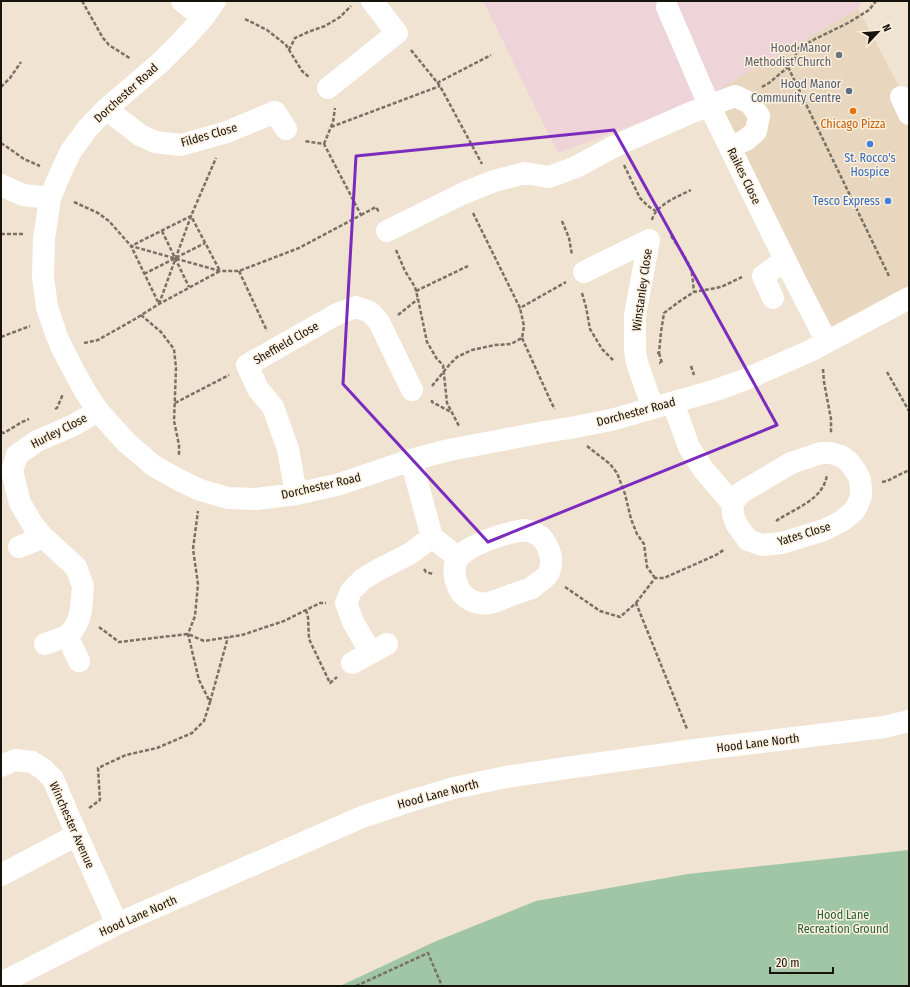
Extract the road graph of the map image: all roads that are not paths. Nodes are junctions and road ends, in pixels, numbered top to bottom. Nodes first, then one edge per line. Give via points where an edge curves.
1 (182, 1) edge
2 (372, 1) edge
3 (667, 7) dead end
4 (209, 10) edge
5 (328, 88) road end
6 (710, 105) junction
7 (106, 109) junction
8 (286, 129) road end
9 (730, 147) junction
10 (1, 184) edge
11 (50, 198) junction
12 (388, 231) road end
13 (785, 260) junction
14 (580, 274) road end
15 (773, 298) dead end
16 (909, 298) edge
17 (827, 342) junction
18 (424, 391) road end
19 (663, 406) junction
20 (98, 411) junction
21 (411, 460) junction
22 (296, 494) junction
23 (732, 503) junction
24 (43, 537) junction
25 (432, 537) junction
26 (19, 547) dead end
27 (458, 558) junction
28 (73, 628) junction
29 (45, 644) dead end
30 (370, 653) road end
31 (79, 661) dead end
32 (909, 721) edge
33 (1, 766) edge
34 (74, 828) junction
35 (1, 875) edge
36 (117, 924) junction
37 (1, 983) edge

1 - 4 street
2 - 5 street via 397,33
3 - 6 street, Raikes Close
4 - 7 street, Dorchester Road via 160,63
6 - 9 street, Raikes Close
6 - 9 street via 735,96 750,103 760,116 756,131 746,140
6 - 12 street via 615,146 576,167 548,177 525,173 492,182
7 - 8 street, Fildes Close via 140,135 155,142 181,145 227,132 276,112
7 - 11 street, Dorchester Road via 71,151
9 - 13 street, Raikes Close
10 - 11 street via 23,195
11 - 20 street, Dorchester Road via 44,239 43,277 47,307 62,348
13 - 15 street via 763,276
13 - 17 street, Raikes Close
14 - 19 street, Winstanley Close via 658,232 636,315 635,349 639,369
16 - 17 street, Dorchester Road
17 - 19 street, Dorchester Road via 744,380
18 - 22 street, Sheffield Close via 379,322 370,312 356,307 337,314 247,366 258,389 273,407 288,448
19 - 21 street, Dorchester Road via 611,420
19 - 23 street via 703,469
20 - 22 street, Dorchester Road via 127,443 154,466 200,490 228,498 256,499
20 - 24 street, Hurley Close via 37,441 17,455 12,471 20,503
21 - 22 street, Dorchester Road via 340,484
21 - 25 street
23 - 23 street, Yates Close via 742,492 791,463 821,453 841,456 849,462 860,479 858,504 842,521 824,530 782,543 762,546 748,540 737,525
24 - 26 street
24 - 28 street, Hurley Close via 76,567 83,586 81,610
25 - 27 street
25 - 30 street via 411,553 363,579 351,591 346,603
27 - 27 street via 454,568 458,588 464,596 481,603 491,603 533,587 547,575 551,565 550,552 545,542 536,532 525,530 515,531 480,544
28 - 29 street
28 - 31 street
32 - 36 street, Hood Lane North via 884,727 573,767 454,788 362,817
33 - 34 street, Winchester Avenue via 15,760 32,762 43,769 53,779
34 - 35 street
34 - 36 street, Winchester Avenue
36 - 37 street, Hood Lane North

